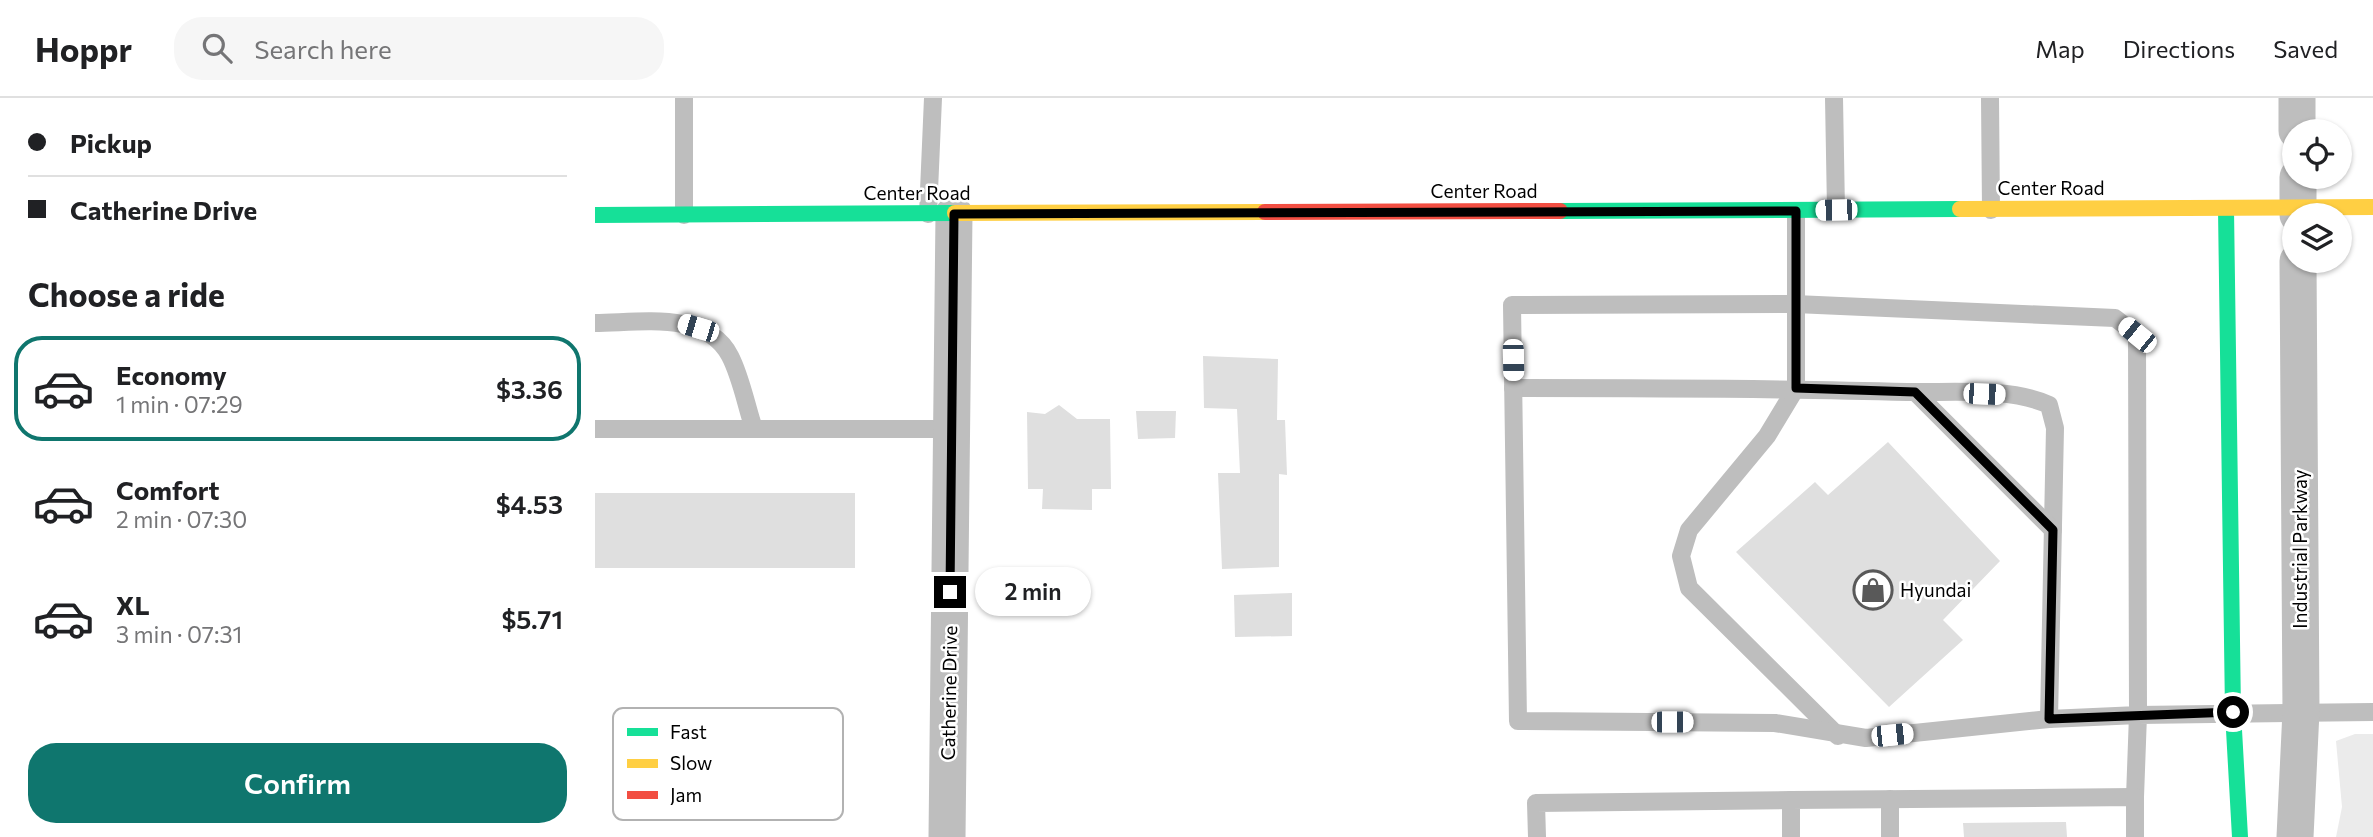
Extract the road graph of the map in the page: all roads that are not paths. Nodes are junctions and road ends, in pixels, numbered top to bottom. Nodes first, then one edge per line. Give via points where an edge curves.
1 (684, 98) edge
2 (933, 98) edge
3 (1834, 98) edge
4 (1990, 98) edge
5 (2297, 98) edge
6 (2297, 119) edge
7 (2298, 200) edge
8 (2373, 207) edge
9 (2226, 208) junction
10 (1991, 209) junction
11 (1836, 210) junction
12 (1796, 211) junction
13 (941, 214) junction
14 (595, 215) edge
15 (684, 215) junction
16 (2298, 273) edge
17 (1795, 304) junction
18 (595, 323) edge
19 (1513, 388) junction
20 (1796, 388) junction
21 (1915, 392) junction
22 (595, 429) edge
23 (754, 429) junction
24 (951, 429) junction
25 (2053, 530) junction
26 (2301, 711) junction
27 (2233, 712) junction
28 (2373, 712) edge
29 (2138, 715) junction
30 (2049, 719) junction
31 (1838, 736) junction
32 (2135, 797) junction
33 (1890, 799) junction
34 (1791, 800) junction
35 (947, 837) edge
36 (1537, 837) edge
37 (1791, 837) edge
38 (1891, 837) edge
39 (2134, 837) edge
40 (2240, 837) edge
41 (2294, 837) edge

1 - 15 lane
2 - 13 lane
3 - 11 lane
4 - 10 lane
5 - 6 street
7 - 8 main road, Center Road
7 - 9 main road, Center Road
9 - 10 main road, Center Road
9 - 27 main road
10 - 11 main road, Center Road
11 - 12 main road, Center Road
12 - 13 main road, Center Road
12 - 17 lane
13 - 15 main road, Center Road
13 - 24 street, Catherine Drive
14 - 15 main road, Center Road
16 - 26 street, Industrial Parkway
17 - 19 lane via 1512,305
17 - 20 lane
17 - 29 lane via 2115,317 2137,335
18 - 23 lane via 684,324 711,332 730,355
19 - 20 lane
19 - 31 lane via 1518,721 1775,723
20 - 21 lane
20 - 31 lane via 1767,436 1689,530 1681,556 1689,588
21 - 25 lane
21 - 25 lane via 2030,396 2049,405 2055,428
22 - 23 lane
23 - 24 lane
24 - 35 street, Catherine Drive
25 - 30 lane
26 - 27 lane
26 - 28 lane
26 - 41 street, Industrial Parkway
27 - 29 lane
27 - 40 main road
29 - 30 lane
29 - 32 lane
30 - 31 lane via 1865,738
32 - 33 lane
32 - 39 lane
33 - 34 lane
33 - 38 lane
34 - 36 lane via 1536,803
34 - 37 lane

